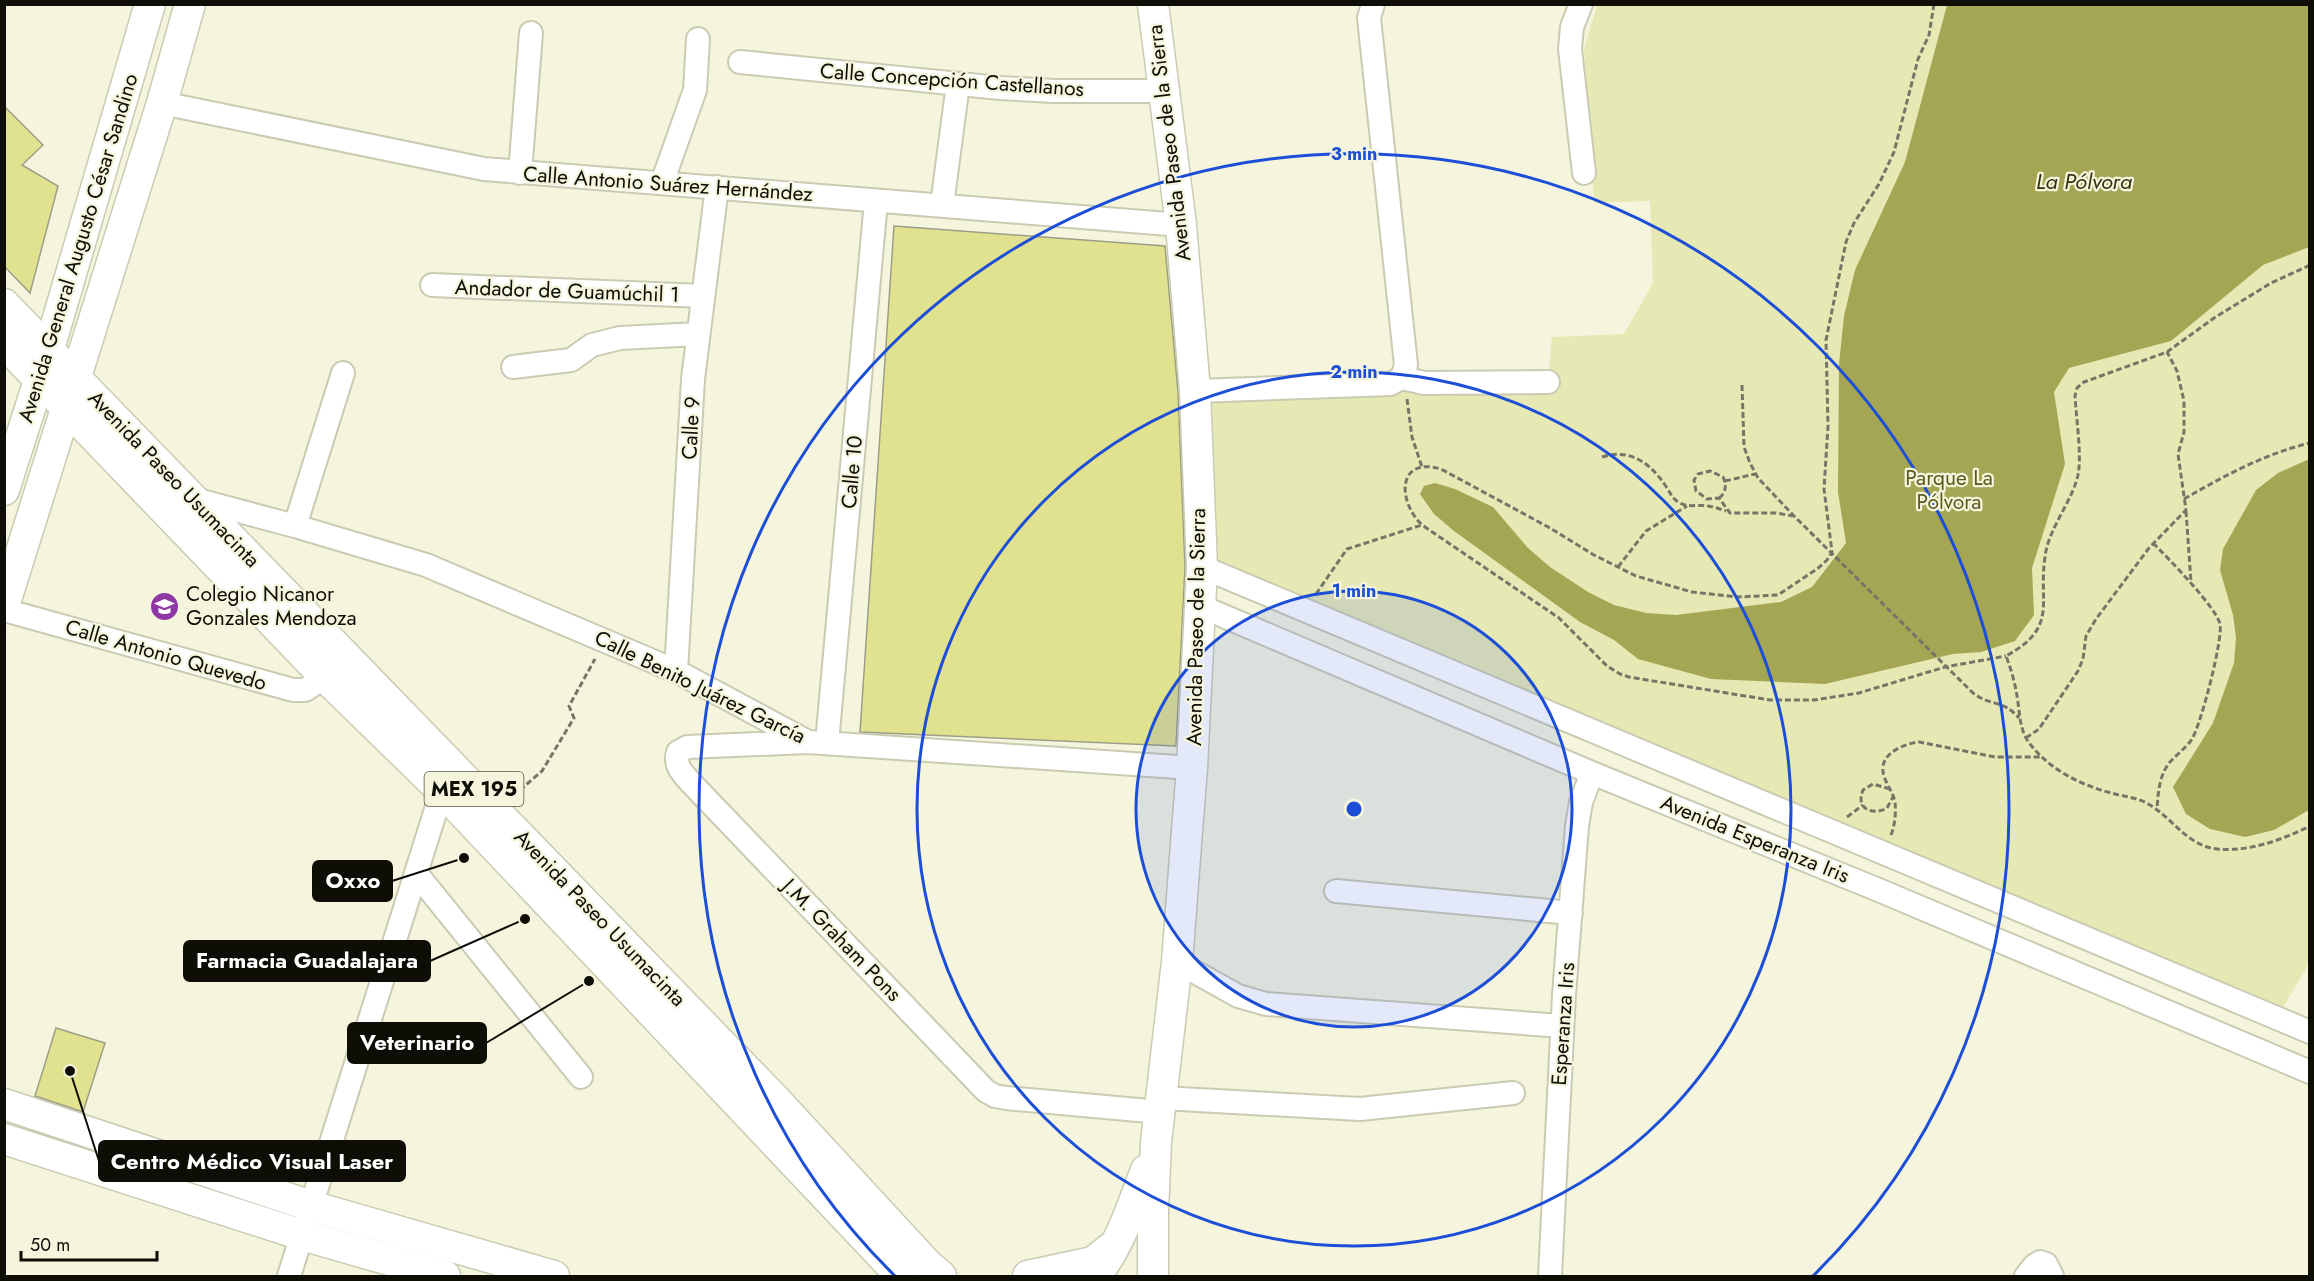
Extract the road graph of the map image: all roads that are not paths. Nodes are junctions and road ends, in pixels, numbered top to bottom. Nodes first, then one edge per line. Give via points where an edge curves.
1 (150, 4) edge
2 (190, 4) edge
3 (1153, 4) edge
4 (1373, 4) edge
5 (1581, 4) edge
6 (531, 33) dead end
7 (698, 39) dead end
8 (740, 62) dead end
9 (958, 84) junction
10 (1163, 91) junction
11 (162, 103) junction
12 (520, 173) junction
13 (1584, 173) dead end
14 (662, 183) junction
15 (717, 187) junction
16 (876, 201) junction
17 (942, 205) junction
18 (1181, 225) junction
19 (432, 285) dead end
20 (703, 296) junction
21 (4, 304) edge
22 (698, 334) junction
23 (4, 343) edge
24 (49, 349) junction
25 (513, 367) dead end
26 (343, 373) dead end
27 (76, 378) junction
28 (1402, 378) junction
29 (40, 380) junction
30 (1548, 382) dead end
31 (1196, 390) junction
32 (66, 407) junction
33 (4, 490) edge
34 (194, 499) junction
35 (295, 526) junction
36 (1202, 567) junction
37 (1200, 606) junction
38 (4, 608) edge
39 (676, 670) junction
40 (325, 678) junction
41 (817, 742) junction
42 (1192, 768) junction
43 (1592, 773) junction
44 (446, 778) junction
45 (1889, 855) junction
46 (416, 873) junction
47 (1336, 891) dead end
48 (1881, 891) junction
49 (1571, 913) junction
50 (1177, 962) junction
51 (1562, 1026) junction
52 (2310, 1032) edge
53 (2310, 1072) edge
54 (581, 1077) dead end
55 (1514, 1093) dead end
56 (4, 1104) edge
57 (1161, 1105) junction
58 (4, 1139) edge
59 (1156, 1142) junction
60 (311, 1206) junction
61 (303, 1235) junction
62 (1116, 1242) junction
63 (923, 1272) edge
64 (289, 1276) edge
65 (445, 1276) edge
66 (554, 1276) edge
67 (964, 1276) edge
68 (1028, 1276) edge
69 (1095, 1276) edge
70 (1153, 1276) edge
71 (1550, 1276) edge
72 (2026, 1276) edge
73 (2052, 1276) edge

1 - 24 main road, Avenida General Augusto César Sandino
2 - 11 main road, Avenida General Augusto César Sandino
3 - 10 main road, Avenida Paseo de la Sierra
4 - 28 street via 1369,18 1406,365
5 - 13 street via 1572,27 1570,49
6 - 12 street
7 - 14 street via 695,90
8 - 9 street, Calle Concepción Castellanos
9 - 10 street, Calle Concepción Castellanos via 1054,91
9 - 17 street
10 - 18 main road, Avenida Paseo de la Sierra
11 - 12 street, Calle Antonio Suárez Hernández via 450,163
11 - 27 main road, Avenida General Augusto César Sandino
12 - 14 street, Calle Antonio Suárez Hernández
14 - 15 street, Calle Antonio Suárez Hernández
15 - 16 street, Calle Antonio Suárez Hernández
15 - 20 street, Calle 9
16 - 17 street, Calle Antonio Suárez Hernández
16 - 41 street, Calle 10
17 - 18 street, Calle Antonio Suárez Hernández
18 - 31 main road, Avenida Paseo de la Sierra
19 - 20 street, Andador de Guamúchil 1
20 - 22 street, Calle 9
21 - 24 main road, Avenida Paseo Usumacinta / MEX 195
22 - 25 street via 620,338 588,348 571,360
22 - 39 street, Calle 9
23 - 29 main road, Avenida Paseo Usumacinta / MEX 195
24 - 27 main road, Avenida Paseo Usumacinta / MEX 195
24 - 29 main road, Avenida General Augusto César Sandino
26 - 35 street
27 - 32 main road, Avenida General Augusto César Sandino
27 - 34 main road, Avenida Paseo Usumacinta / MEX 195
28 - 30 street via 1424,383
28 - 31 street via 1390,384
29 - 32 main road, Avenida Paseo Usumacinta / MEX 195
29 - 33 main road, Avenida General Augusto César Sandino
31 - 36 main road, Avenida Paseo de la Sierra
32 - 38 main road, Avenida General Augusto César Sandino
32 - 40 main road, Avenida Paseo Usumacinta / MEX 195
34 - 35 street, Calle Benito Juárez García
34 - 44 main road, Avenida Paseo Usumacinta / MEX 195
35 - 39 street, Calle Benito Juárez García via 426,565
36 - 37 main road, Avenida Paseo de la Sierra
36 - 45 street, Avenida Esperanza Iris
37 - 42 main road, Avenida Paseo de la Sierra
37 - 43 street, Avenida Esperanza Iris
38 - 40 street, Calle Antonio Quevedo via 293,690 305,690
39 - 41 street, Calle Benito Juárez García
40 - 44 main road, Avenida Paseo Usumacinta / MEX 195
41 - 42 street, Calle Benito Juárez García
41 - 57 street, J.M. Graham Pons via 687,747 678,752 676,761 695,787 986,1091 1006,1098
42 - 50 main road, Avenida Paseo de la Sierra
43 - 48 street, Avenida Esperanza Iris
43 - 49 street, Esperanza Iris via 1580,809
44 - 46 street
44 - 63 main road, Avenida Paseo Usumacinta / MEX 195
44 - 63 main road, Avenida Paseo Usumacinta / MEX 195 via 496,811 774,1098
45 - 48 street
45 - 52 street, Avenida Esperanza Iris
46 - 54 street
46 - 60 street
47 - 49 street
48 - 53 street, Avenida Esperanza Iris
49 - 51 street, Esperanza Iris
50 - 51 street via 1238,996 1266,1004
50 - 57 main road, Avenida Paseo de la Sierra
51 - 71 street, Esperanza Iris
55 - 57 street via 1360,1109
56 - 60 main road
57 - 59 main road, Avenida Paseo de la Sierra
58 - 61 main road
59 - 62 main road, Avenida Paseo de la Sierra
59 - 70 main road, Avenida Paseo de la Sierra
60 - 61 street
60 - 66 main road
61 - 64 street
61 - 65 main road
62 - 68 main road via 1093,1262
62 - 69 main road, Avenida Paseo de la Sierra
63 - 67 main road
72 - 73 street via 2040,1262 2046,1264

